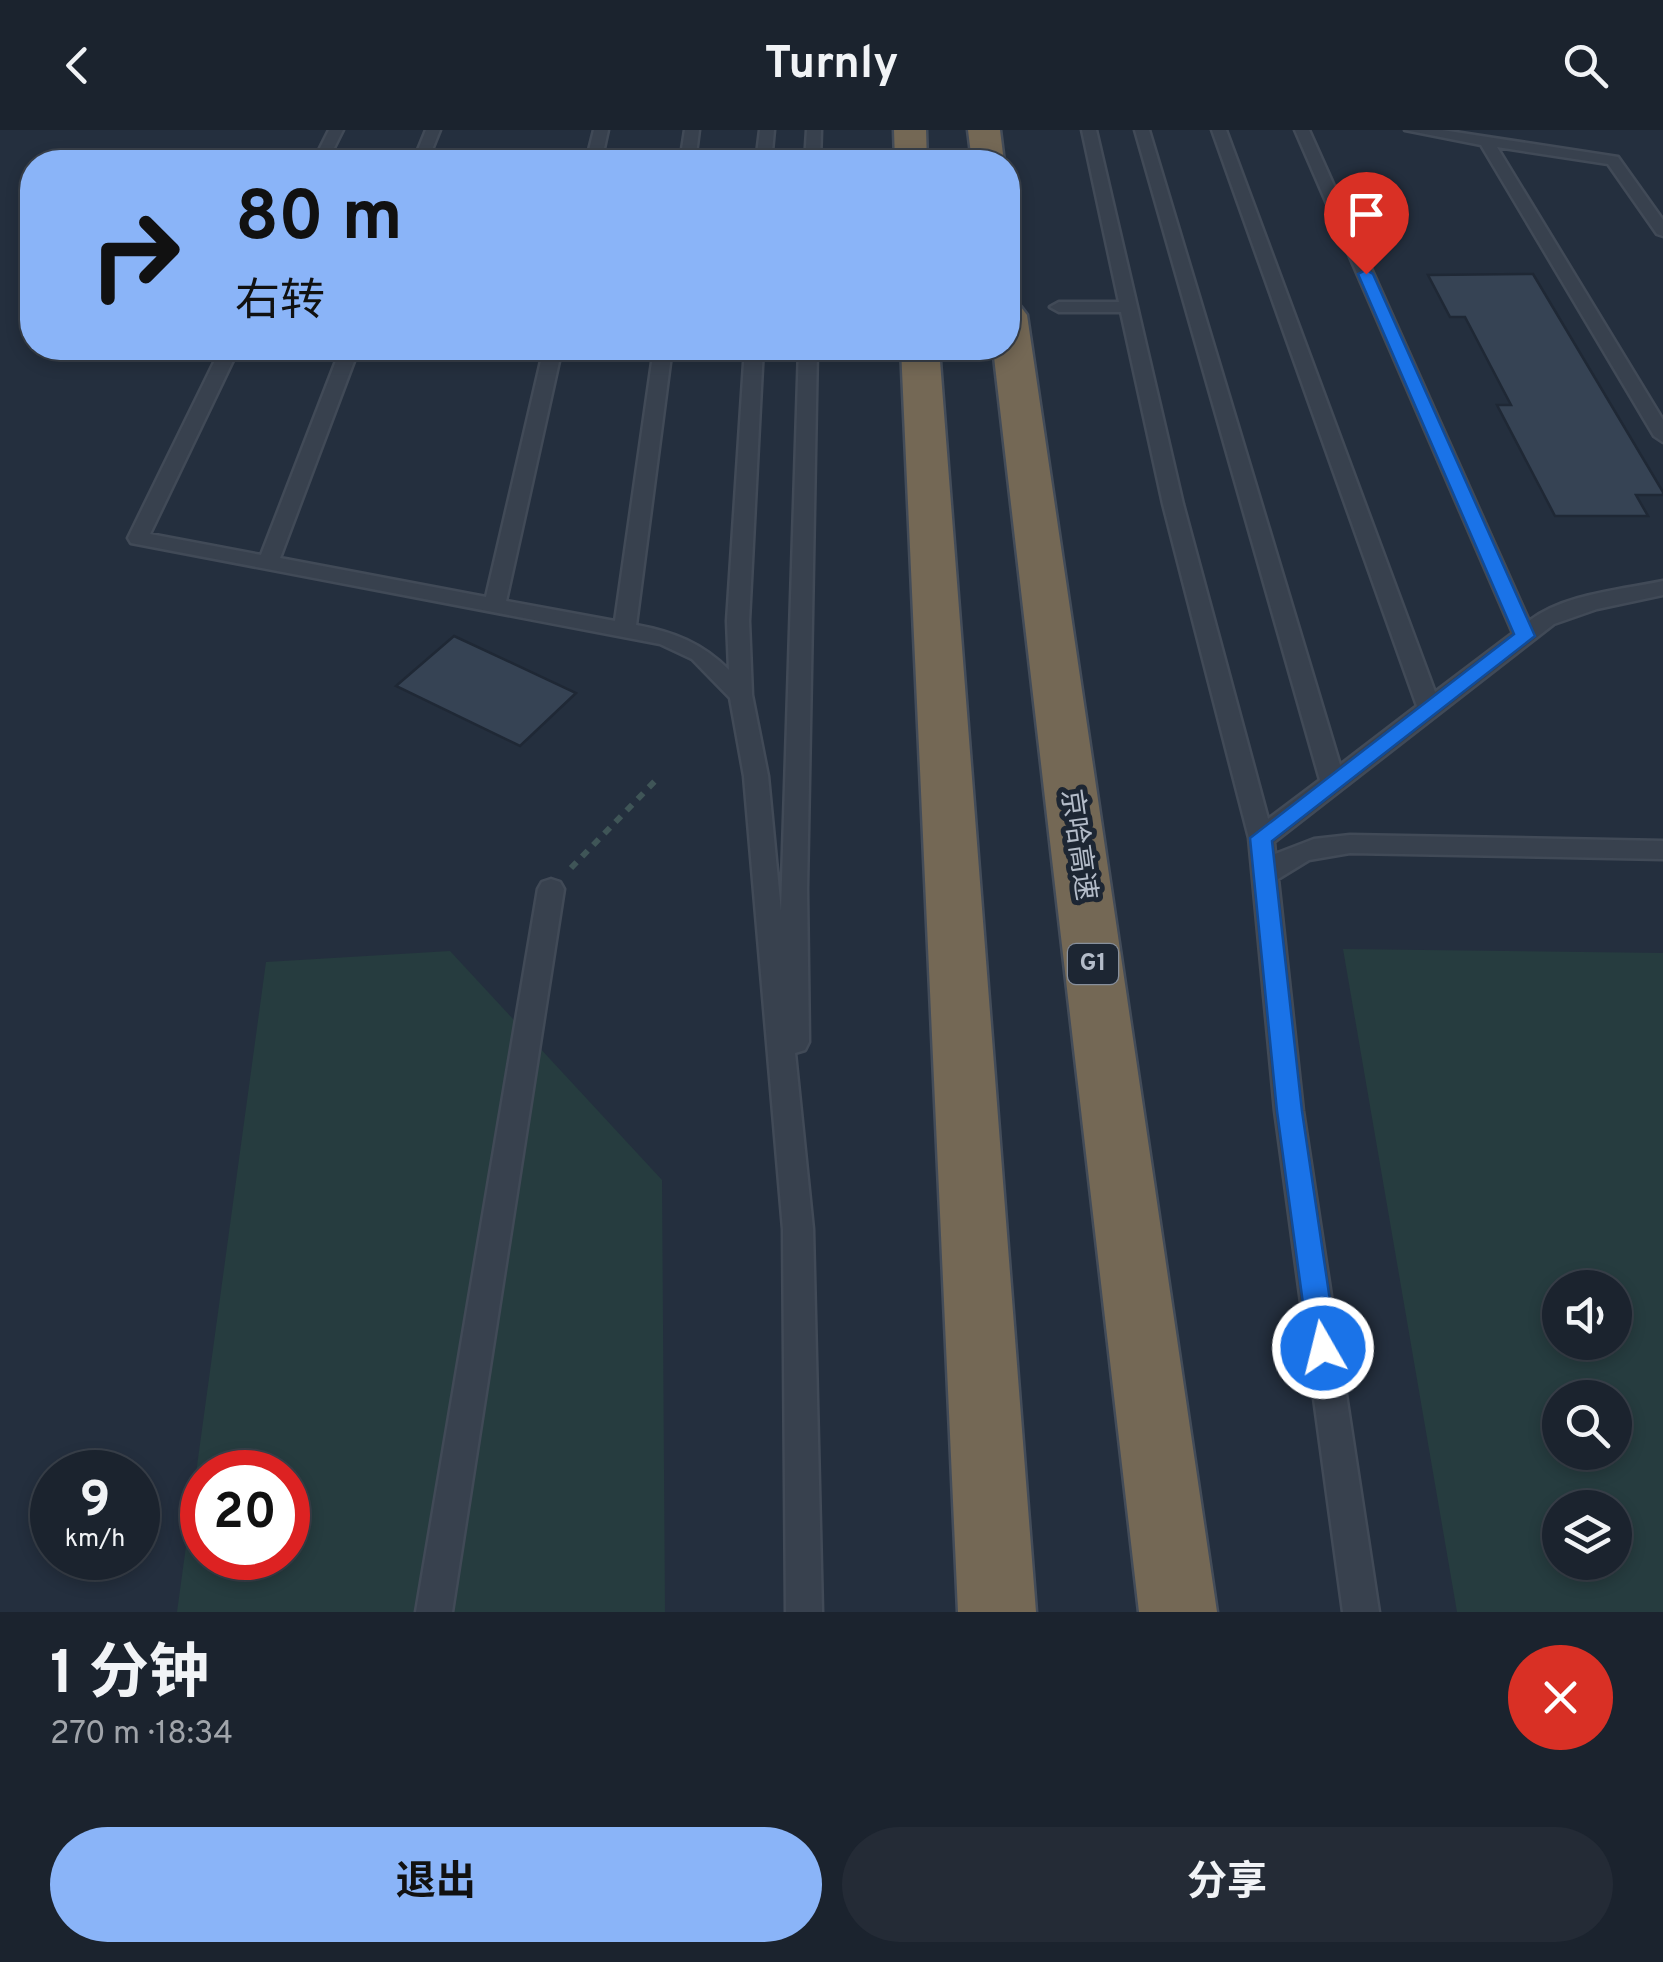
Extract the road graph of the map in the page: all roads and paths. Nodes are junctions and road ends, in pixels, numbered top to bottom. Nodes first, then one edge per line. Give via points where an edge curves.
1 (1089, 130) edge
2 (1142, 130) edge
3 (1220, 130) edge
4 (1302, 130) edge
5 (1412, 130) edge
6 (1486, 141) junction
7 (1663, 231) edge
8 (1130, 307) junction
9 (1033, 311) edge
10 (224, 360) edge
11 (345, 360) edge
12 (549, 360) edge
13 (661, 360) edge
14 (753, 360) edge
15 (808, 360) edge
16 (921, 360) edge
17 (1663, 436) edge
18 (268, 562) junction
19 (1663, 588) edge
20 (496, 604) junction
21 (626, 629) junction
22 (1525, 636) junction
23 (741, 695) junction
24 (1430, 708) junction
25 (658, 779) dead end
26 (1333, 783) junction
27 (1261, 838) junction
28 (1663, 850) edge
29 (1265, 876) junction
30 (552, 888) joint
31 (798, 1229) junction
32 (434, 1612) edge
33 (804, 1612) edge
34 (997, 1612) edge
35 (1178, 1612) edge
36 (1361, 1612) edge

1 - 8 lane
2 - 26 lane
3 - 24 lane
4 - 22 lane
5 - 6 lane
6 - 7 lane via 1612,160
6 - 17 lane
8 - 9 lane
8 - 27 lane via 1173,504
9 - 35 highway, 京哈高速 / G1
10 - 18 lane via 138,538
11 - 18 lane
12 - 20 lane
13 - 21 lane
14 - 23 lane via 738,621
15 - 31 lane via 794,889
16 - 34 highway
18 - 20 lane
19 - 22 lane via 1569,610
20 - 21 lane
21 - 23 lane via 684,644
22 - 24 lane
23 - 31 lane via 756,776
24 - 26 lane
25 - 30 path
26 - 27 lane
27 - 29 lane
28 - 29 lane via 1350,844 1304,848
29 - 36 lane via 1290,1111
30 - 32 lane
31 - 33 lane

